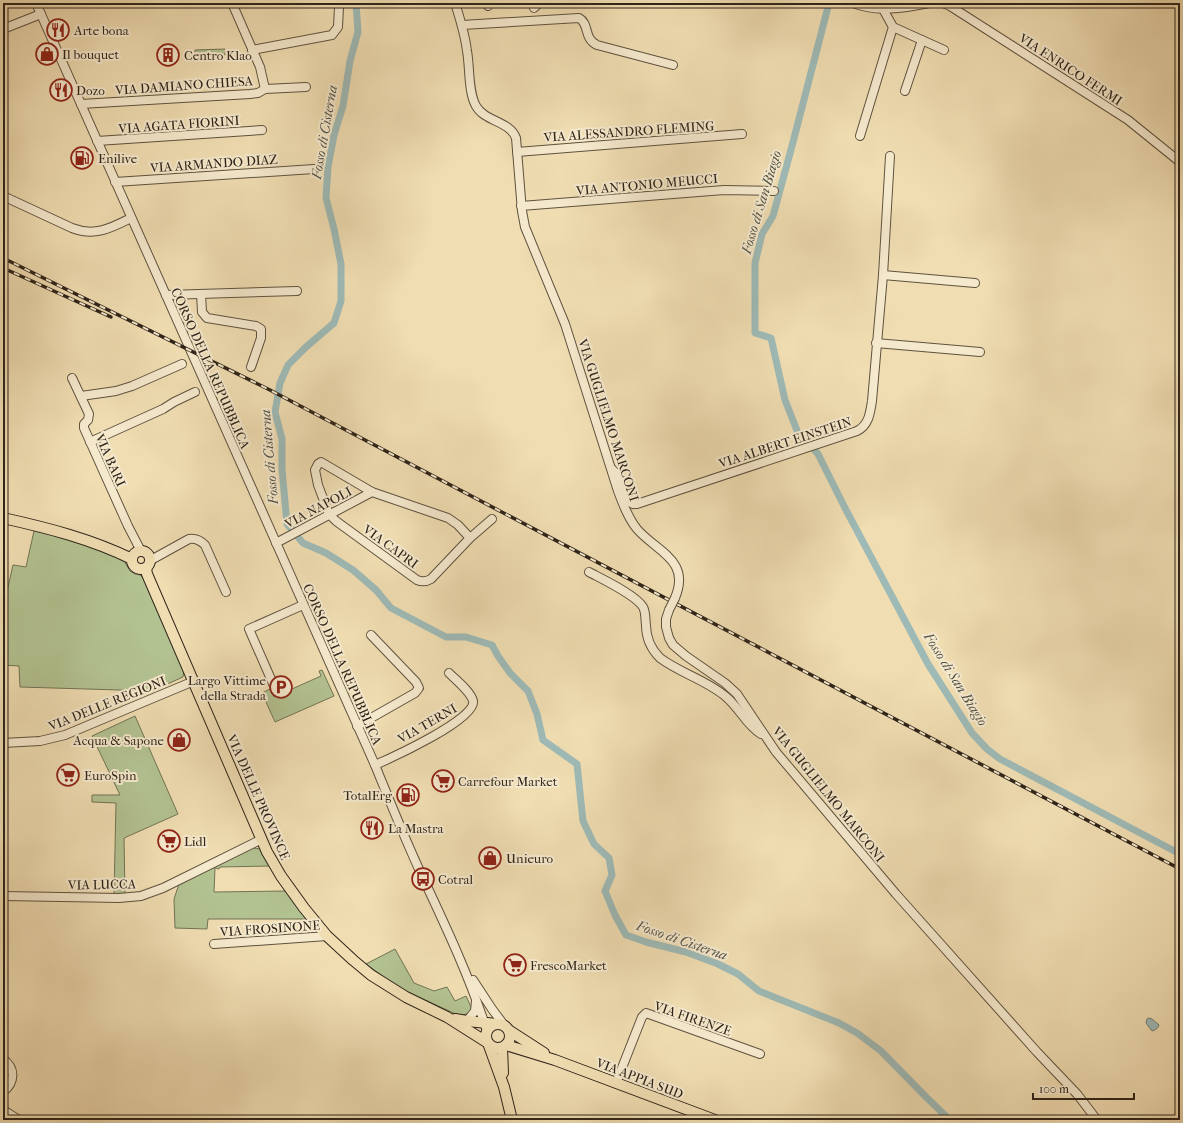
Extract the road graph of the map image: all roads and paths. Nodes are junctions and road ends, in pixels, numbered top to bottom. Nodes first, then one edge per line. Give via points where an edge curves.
1 (36, 3) edge
2 (232, 3) edge
3 (455, 3) edge
4 (853, 3) edge
5 (929, 3) edge
6 (943, 3) edge
7 (339, 7) dead end
8 (883, 8) junction
9 (41, 14) junction
10 (462, 25) junction
11 (893, 27) junction
12 (3, 29) edge
13 (922, 40) junction
14 (252, 50) junction
15 (944, 50) dead end
16 (673, 65) dead end
17 (306, 87) dead end
18 (265, 88) junction
19 (905, 91) dead end
20 (81, 104) junction
21 (262, 130) dead end
22 (742, 134) dead end
23 (860, 136) dead end
24 (97, 141) junction
25 (517, 152) junction
26 (890, 156) dead end
27 (1180, 162) edge
28 (314, 169) dead end
29 (116, 182) junction
30 (774, 191) dead end
31 (3, 196) edge
32 (521, 206) junction
33 (131, 218) junction
34 (883, 275) junction
35 (975, 283) dead end
36 (297, 291) dead end
37 (201, 294) junction
38 (166, 295) junction
39 (876, 343) junction
40 (980, 352) dead end
41 (182, 364) dead end
42 (251, 367) dead end
43 (72, 378) dead end
44 (195, 392) dead end
45 (81, 396) junction
46 (90, 442) junction
47 (610, 467) junction
48 (372, 492) junction
49 (329, 514) junction
50 (3, 518) edge
51 (492, 519) dead end
52 (470, 538) junction
53 (276, 542) junction
54 (141, 551) junction
55 (132, 559) junction
56 (148, 564) junction
57 (589, 572) dead end
58 (226, 592) dead end
59 (303, 605) junction
60 (371, 635) dead end
61 (450, 673) dead end
62 (194, 681) junction
63 (274, 686) dead end
64 (357, 726) junction
65 (765, 737) junction
66 (3, 743) edge
67 (375, 766) junction
68 (262, 839) junction
69 (3, 896) edge
70 (327, 936) junction
71 (214, 944) dead end
72 (462, 962) junction
73 (477, 998) junction
74 (447, 1017) junction
75 (467, 1021) junction
76 (486, 1026) junction
77 (503, 1027) junction
78 (488, 1043) junction
79 (504, 1046) junction
80 (760, 1054) dead end
81 (3, 1059) edge
82 (555, 1060) junction
83 (616, 1083) junction
84 (504, 1087) junction
85 (3, 1092) edge
86 (3, 1110) edge
87 (19, 1120) edge
88 (512, 1120) edge
89 (715, 1120) edge
90 (1097, 1120) edge

1 - 9 street, CORSO DELLA REPUBBLICA
2 - 14 street
3 - 10 street, VIA GUGLIELMO MARCONI
4 - 8 street
5 - 8 street
6 - 27 street, VIA ENRICO FERMI via 1128,120
7 - 14 street via 338,27 332,35
8 - 11 street
9 - 12 street
9 - 20 street, CORSO DELLA REPUBBLICA
10 - 16 street via 579,18 585,23 590,40 596,45
10 - 25 street, VIA GUGLIELMO MARCONI via 474,103 485,116 513,132
11 - 13 street
11 - 23 street
13 - 15 street
13 - 19 street
14 - 18 street
17 - 18 street, VIA DAMIANO CHIESA
18 - 20 street, VIA DAMIANO CHIESA via 252,94
20 - 24 street, CORSO DELLA REPUBBLICA
21 - 24 street, VIA AGATA FIORINI
22 - 25 street, VIA ALESSANDRO FLEMING
24 - 29 street, CORSO DELLA REPUBBLICA
25 - 32 street, VIA GUGLIELMO MARCONI
26 - 34 street, VIA ALBERT EINSTEIN
28 - 29 street, VIA ARMANDO DIAZ
29 - 33 street, CORSO DELLA REPUBBLICA
30 - 32 street, VIA ANTONIO MEUCCI via 719,190
31 - 33 street via 80,231 102,231
32 - 47 street, VIA GUGLIELMO MARCONI via 526,231 565,324
33 - 38 street, CORSO DELLA REPUBBLICA
34 - 35 street
34 - 39 street, VIA ALBERT EINSTEIN
36 - 37 street
37 - 38 street
37 - 42 street via 201,310 207,318 261,329 261,338
38 - 53 street, CORSO DELLA REPUBBLICA
39 - 40 street
39 - 47 street, VIA ALBERT EINSTEIN via 870,413 866,425 858,430 637,504 630,501 620,478
41 - 45 street via 127,388
43 - 45 street, VIA BARI
44 - 46 street via 163,410
45 - 46 street, VIA BARI via 89,416 84,426
46 - 54 street, VIA BARI
47 - 65 street, VIA GUGLIELMO MARCONI, bridge via 621,499 634,525 670,558 677,570 680,583 666,619 666,627 673,645 732,689
48 - 49 street, VIA NAPOLI
48 - 49 street via 319,463 315,470
48 - 52 street via 448,518
49 - 52 street, VIA CAPRI via 421,582 431,579
49 - 53 street, VIA NAPOLI
50 - 55 main road via 70,534
51 - 52 street, VIA CAPRI
53 - 59 street, CORSO DELLA REPUBBLICA
54 - 55 main road
54 - 56 main road via 148,555
55 - 56 main road via 135,567 140,570
56 - 58 street via 188,540 199,540 205,545
56 - 62 main road, VIA DELLE PROVINCE via 147,574
57 - 65 street via 632,596 641,604 645,613 648,641 660,658 723,694 754,729
59 - 63 street via 249,629
59 - 64 street, CORSO DELLA REPUBBLICA
60 - 64 street via 416,682 418,688 415,693
61 - 67 street, VIA TERNI via 471,696 474,704 472,709 436,735
62 - 66 street, VIA DELLE REGIONI via 65,735 40,741
62 - 68 main road, VIA DELLE PROVINCE
64 - 67 street, CORSO DELLA REPUBBLICA
65 - 90 street, VIA GUGLIELMO MARCONI via 896,894 1077,1094
67 - 72 street, CORSO DELLA REPUBBLICA
68 - 69 street, VIA LUCCA via 163,888 141,896
68 - 70 main road, VIA DELLE PROVINCE via 271,860 287,885
70 - 71 street, VIA FROSINONE
70 - 74 main road, VIA DELLE PROVINCE via 361,967 385,984 413,1002
72 - 73 street, CORSO DELLA REPUBBLICA
72 - 77 street, CORSO DELLA REPUBBLICA
73 - 75 street via 475,1011
73 - 76 street, CORSO DELLA REPUBBLICA
74 - 75 main road, VIA DELLE PROVINCE
74 - 78 main road, VIA DELLE PROVINCE
75 - 76 main road, VIA DELLE PROVINCE
76 - 77 main road
76 - 78 main road
77 - 79 main road via 510,1039
77 - 82 main road, VIA APPIA SUD
78 - 79 main road via 494,1048
78 - 84 main road
79 - 82 main road, VIA APPIA SUD
79 - 84 main road
80 - 83 street, VIA FIRENZE via 646,1013 642,1017
81 - 85 street via 8,1062 13,1075 9,1087
82 - 83 main road, VIA APPIA SUD
83 - 89 main road, VIA APPIA SUD
84 - 88 main road
86 - 87 street

